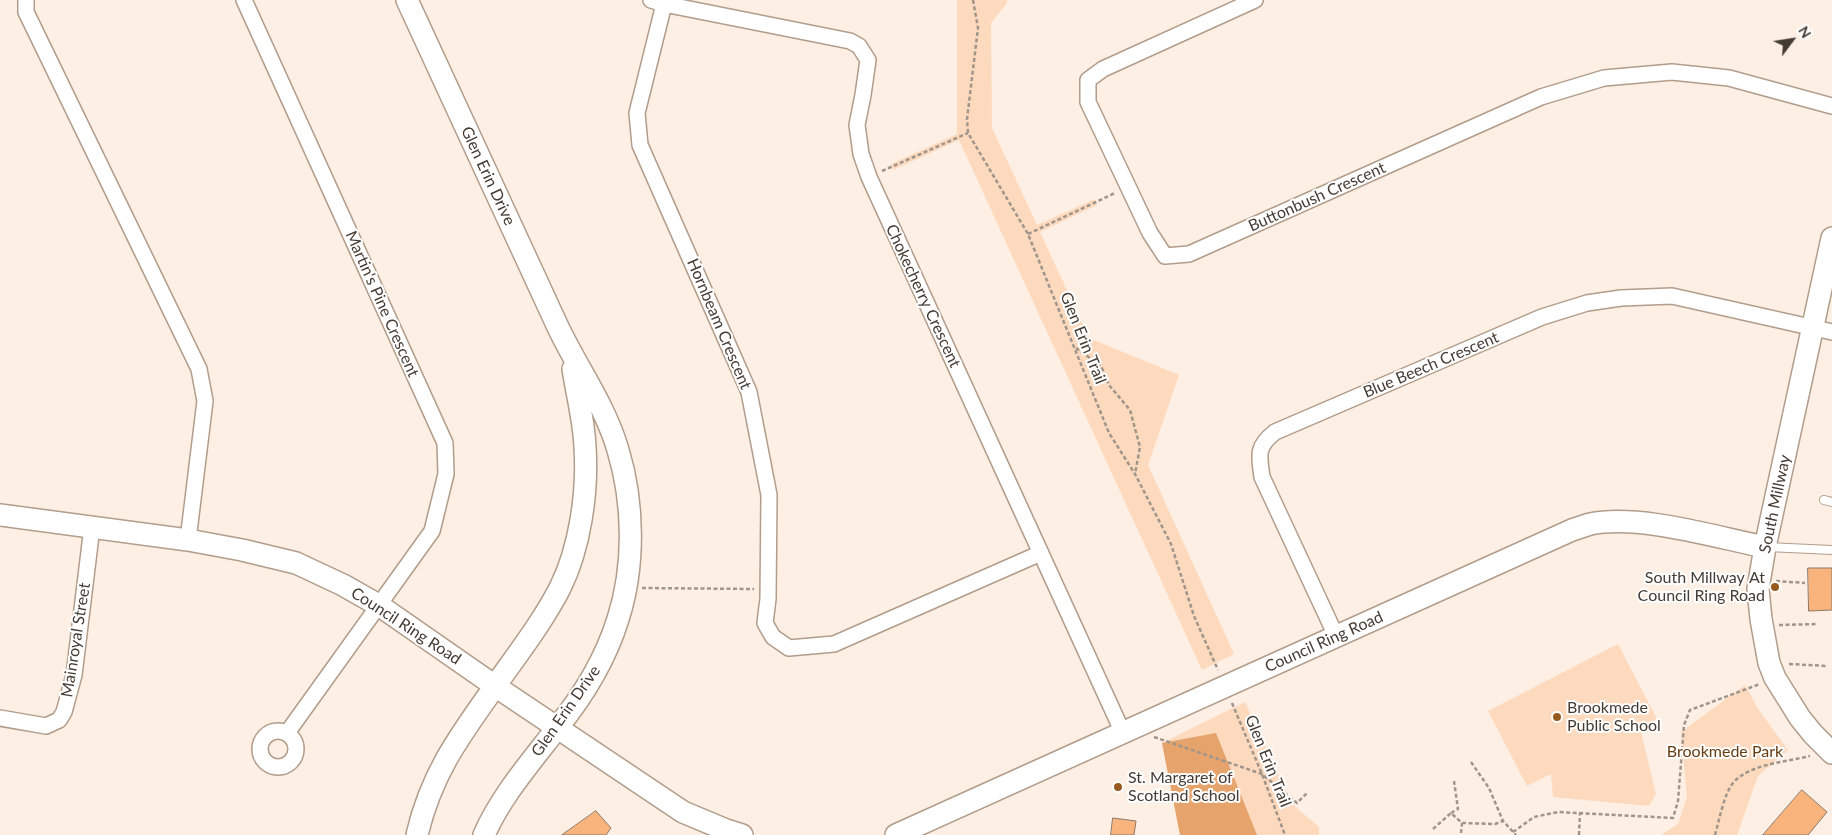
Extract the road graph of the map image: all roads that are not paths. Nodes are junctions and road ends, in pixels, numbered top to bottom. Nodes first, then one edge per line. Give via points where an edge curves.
1 (26, 0) edge
2 (244, 0) edge
3 (407, 0) edge
4 (1255, 0) edge
5 (660, 1) edge
6 (1832, 106) edge
7 (1832, 238) edge
8 (1822, 330) edge
9 (570, 351) junction
10 (0, 515) edge
11 (92, 527) junction
12 (188, 540) junction
13 (1766, 547) junction
14 (1832, 550) edge
15 (1041, 553) junction
16 (380, 606) junction
17 (1336, 636) junction
18 (495, 686) junction
19 (0, 718) edge
20 (558, 728) junction
21 (287, 733) dead end
22 (1123, 733) junction
23 (1831, 752) edge
24 (417, 835) edge
25 (484, 835) edge
26 (742, 835) edge
27 (896, 835) edge

1 - 12 street via 26,12 199,369 205,400
2 - 16 street, Martin's Pine Crescent via 445,443 446,474 432,531
3 - 9 street, Glen Erin Drive
4 - 6 street, Buttonbush Crescent via 1103,68 1088,80 1088,102 1150,233 1165,256 1189,254 1542,97 1604,78 1672,72 1730,78
5 - 15 street, Chokecherry Crescent via 850,41 860,46 868,60 857,125 861,154 869,177
5 - 15 street, Hornbeam Crescent via 637,113 640,146 749,392 769,495 765,623 773,637 789,648 834,644
7 - 8 street, South Millway
8 - 13 street, South Millway
8 - 17 street, Blue Beech Crescent via 1672,296 1587,303 1542,317 1275,432 1263,442 1259,456 1262,477
9 - 18 street, Glen Erin Drive via 585,446 583,508 560,586 545,614
9 - 20 street, Glen Erin Drive via 605,414 618,449 631,531 618,619 603,656
10 - 11 street, Council Ring Road
11 - 12 street, Council Ring Road
11 - 19 street, Mainroyal Street via 74,675 64,712 59,720 46,726
12 - 16 street, Council Ring Road via 296,563
13 - 14 lane
13 - 17 street, Council Ring Road via 1657,525 1624,522 1590,524
13 - 23 street, South Millway via 1758,589 1772,671 1800,718
15 - 22 street, Chokecherry Crescent
16 - 18 street, Council Ring Road
16 - 21 street, Martin's Pine Crescent
17 - 22 street, Council Ring Road
18 - 20 street, Council Ring Road
18 - 24 street, Glen Erin Drive via 443,762 430,789
20 - 25 street, Glen Erin Drive via 528,765 490,820
20 - 26 street, Council Ring Road via 683,812
22 - 27 street, Council Ring Road

